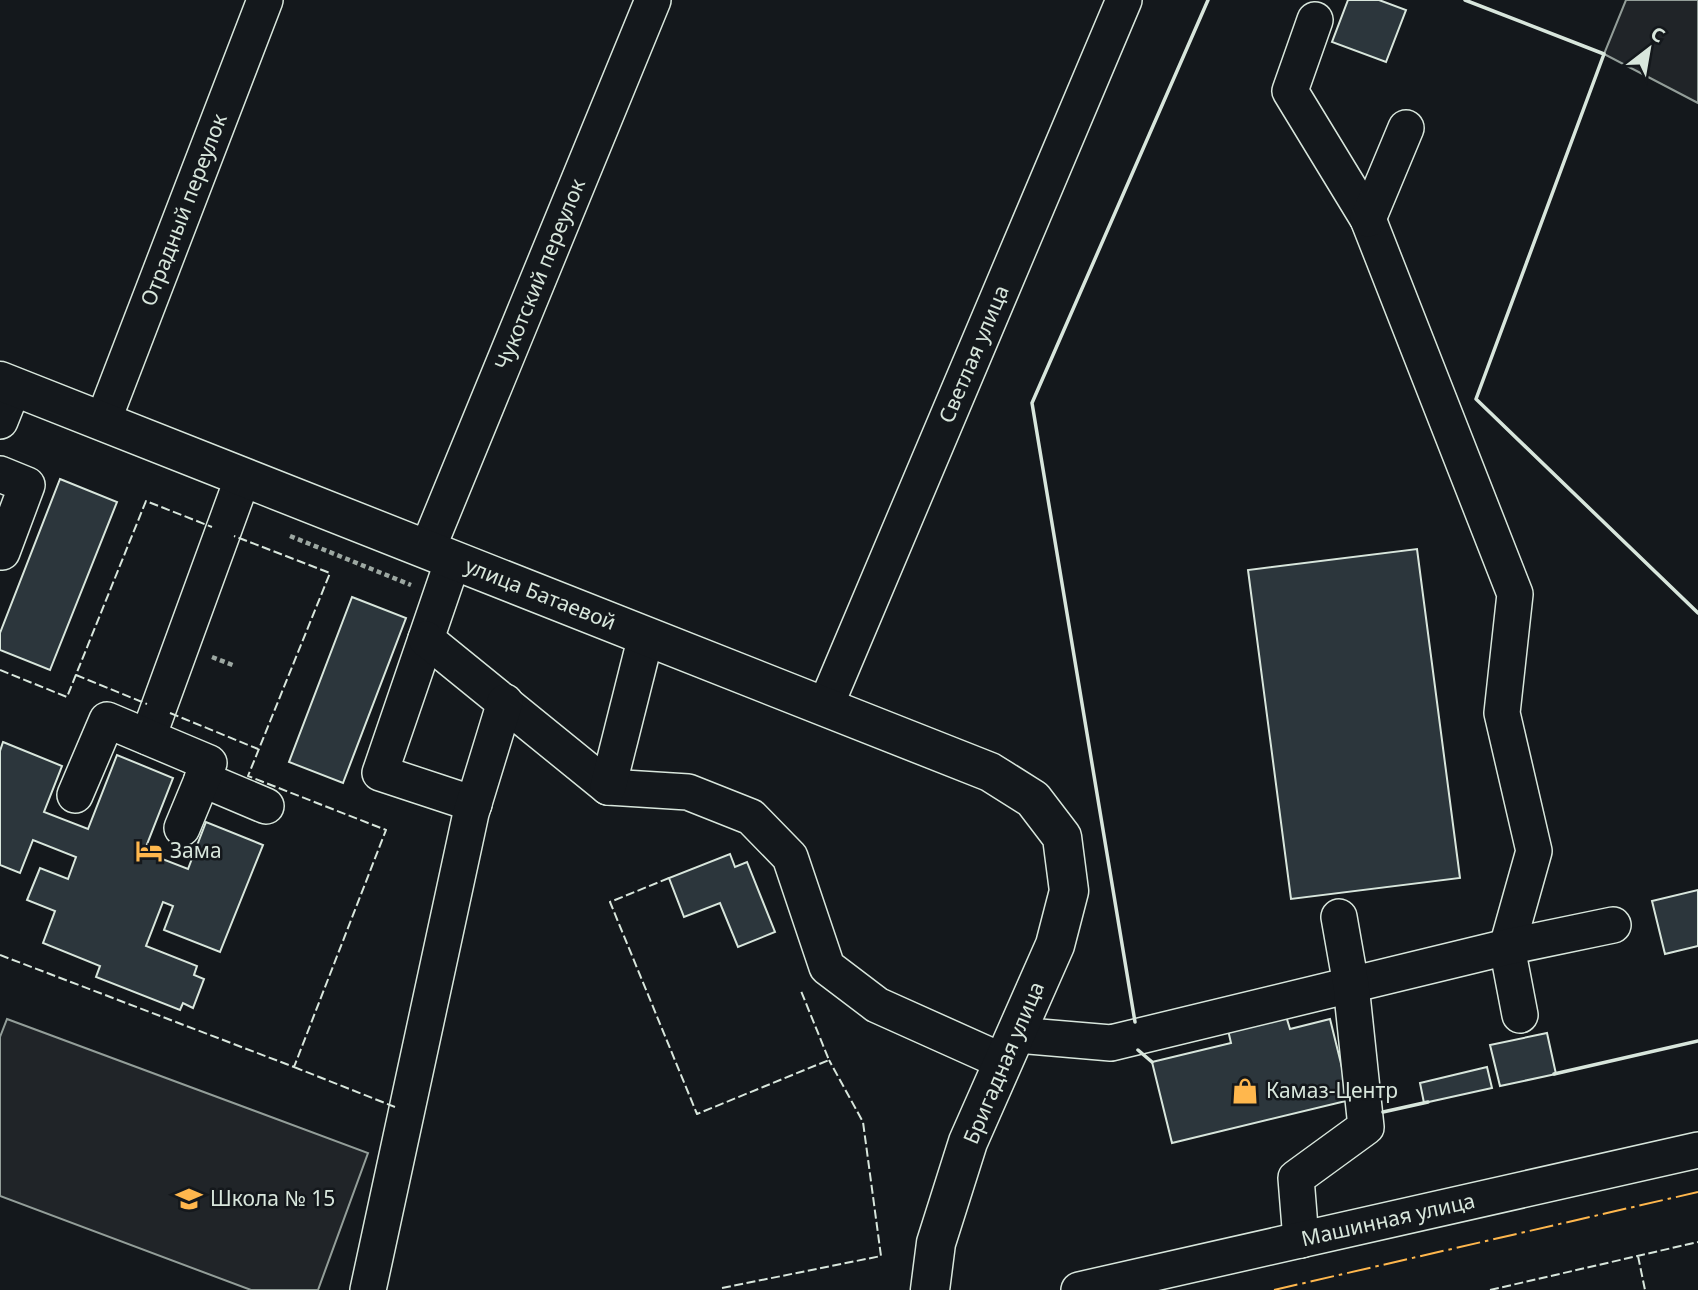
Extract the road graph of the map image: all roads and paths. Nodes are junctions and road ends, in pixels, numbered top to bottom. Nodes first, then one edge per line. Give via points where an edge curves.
1 (265, 0) edge
2 (653, 0) edge
3 (1124, 0) edge
4 (1315, 20) dead end
5 (1406, 128) dead end
6 (1368, 219) junction
7 (4, 396) edge
8 (103, 421) junction
9 (0, 474) edge
10 (243, 477) junction
11 (1, 553) edge
12 (440, 555) junction
13 (646, 636) junction
14 (426, 639) junction
15 (505, 702) junction
16 (825, 706) junction
17 (148, 737) junction
18 (202, 779) junction
19 (608, 787) junction
20 (75, 794) dead end
21 (474, 804) junction
22 (266, 806) dead end
23 (182, 828) dead end
24 (1062, 837) joint
25 (1339, 917) dead end
26 (1614, 925) dead end
27 (1507, 947) junction
28 (1351, 985) junction
29 (1520, 1015) dead end
30 (1009, 1049) junction
31 (1698, 1150) edge
32 (1301, 1240) junction
33 (368, 1290) edge
34 (930, 1290) edge
35 (1079, 1290) edge

1 - 8 street, Отрадный переулок
2 - 12 street, Чукотский переулок
3 - 16 street, Светлая улица
4 - 6 street via 1290,90
5 - 6 street
6 - 27 street via 1516,594 1502,713 1534,851
7 - 8 main road, улица Батаевой
8 - 10 main road, улица Батаевой
9 - 11 street via 27,485
10 - 12 main road, улица Батаевой
10 - 17 street
12 - 13 main road, улица Батаевой
12 - 14 street, Чукотский переулок
13 - 16 main road, улица Батаевой
13 - 19 street
14 - 15 street
14 - 21 street, Чукотский переулок via 380,773
15 - 19 street
15 - 21 street
16 - 24 main road, улица Батаевой via 989,772 1033,799
17 - 18 street via 208,763
17 - 20 street via 107,720
18 - 22 street
18 - 23 street
19 - 30 street via 688,792 751,817 790,857 827,967 877,1005
21 - 33 street
24 - 30 main road, Бригадная улица via 1069,891 1055,945
25 - 28 street
26 - 27 street
27 - 28 street
27 - 29 street
28 - 30 street via 1111,1043
28 - 32 street via 1366,1127 1296,1178
30 - 34 main road, Бригадная улица via 968,1142 936,1243
31 - 32 street, Машинная улица
32 - 35 street, Машинная улица

